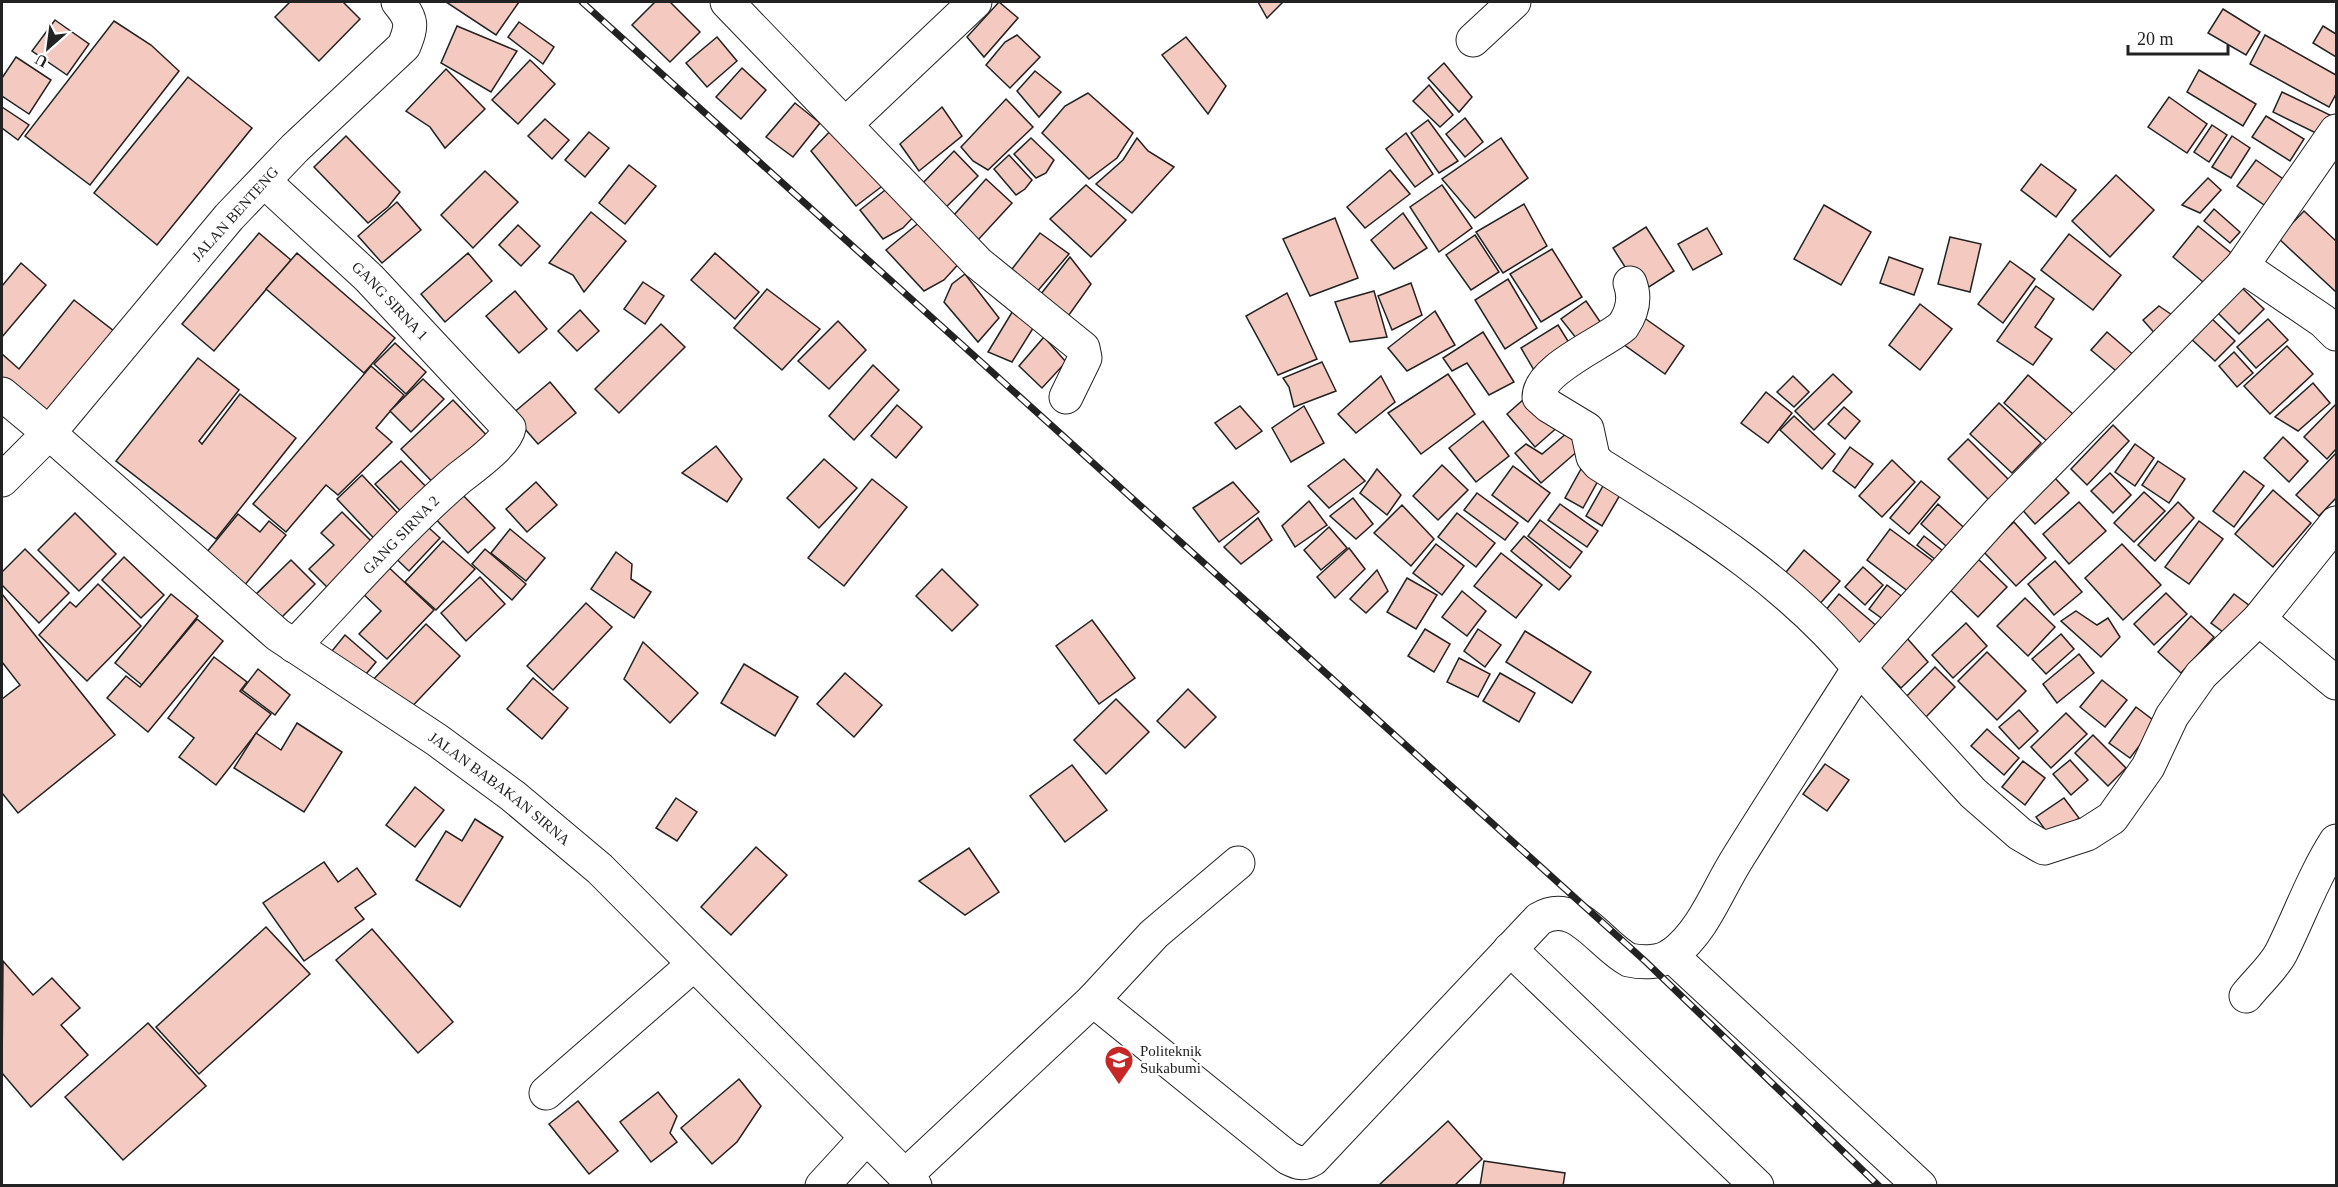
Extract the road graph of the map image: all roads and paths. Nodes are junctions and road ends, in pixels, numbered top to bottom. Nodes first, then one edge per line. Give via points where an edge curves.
1 (399, 2) edge
2 (727, 2) edge
3 (975, 2) edge
4 (1514, 2) edge
5 (1473, 40) dead end
6 (846, 124) junction
7 (2337, 131) edge
8 (264, 181) junction
9 (2242, 266) junction
10 (1630, 283) dead end
11 (2337, 334) edge
12 (2, 394) edge
13 (1066, 397) dead end
14 (508, 428) joint
15 (49, 433) junction
16 (2, 480) edge
17 (2337, 523) edge
18 (2259, 619) junction
19 (294, 646) junction
20 (1859, 668) junction
21 (2337, 683) edge
22 (2337, 841) edge
23 (1238, 863) dead end
24 (1510, 949) junction
25 (1671, 955) junction
26 (693, 965) junction
27 (2246, 996) dead end
28 (1093, 1000) junction
29 (546, 1093) dead end
30 (866, 1138) junction
31 (910, 1181) edge
32 (822, 1185) edge
33 (1757, 1185) edge
34 (1920, 1185) edge

1 - 8 street, JALAN BENTENG via 411,27 404,46
2 - 6 street
3 - 6 street
4 - 5 street
6 - 13 street via 978,263 1083,348 1085,357
7 - 9 street
8 - 14 street, GANG SIRNA 1 via 369,278
8 - 15 street, JALAN BENTENG via 229,217
9 - 11 street
9 - 20 street via 1999,512
10 - 20 street via 1634,299 1623,326 1550,374 1540,387 1539,397 1587,429 1593,458 1599,464 1755,568 1821,624
12 - 15 street, JALAN BABAKAN SIRNA
14 - 19 street, GANG SIRNA 2 via 508,434 493,450 417,517
15 - 16 street, JALAN BENTENG
15 - 19 street, JALAN BABAKAN SIRNA
17 - 18 street
18 - 20 street via 2201,675 2172,716 2148,767 2112,818 2087,834 2044,848 2020,834 1973,793
18 - 21 street
19 - 26 street, JALAN BABAKAN SIRNA via 437,740 513,796 600,869
20 - 25 street via 1737,858 1705,918
22 - 27 street via 2324,860 2280,955
23 - 28 street via 1154,934
24 - 25 street via 1539,919 1557,912 1582,922 1629,960 1660,960
24 - 28 street via 1313,1159 1298,1164
24 - 33 street
25 - 34 street
26 - 29 street
26 - 30 street, JALAN BABAKAN SIRNA
28 - 31 street
30 - 31 street, JALAN BABAKAN SIRNA
30 - 32 street

